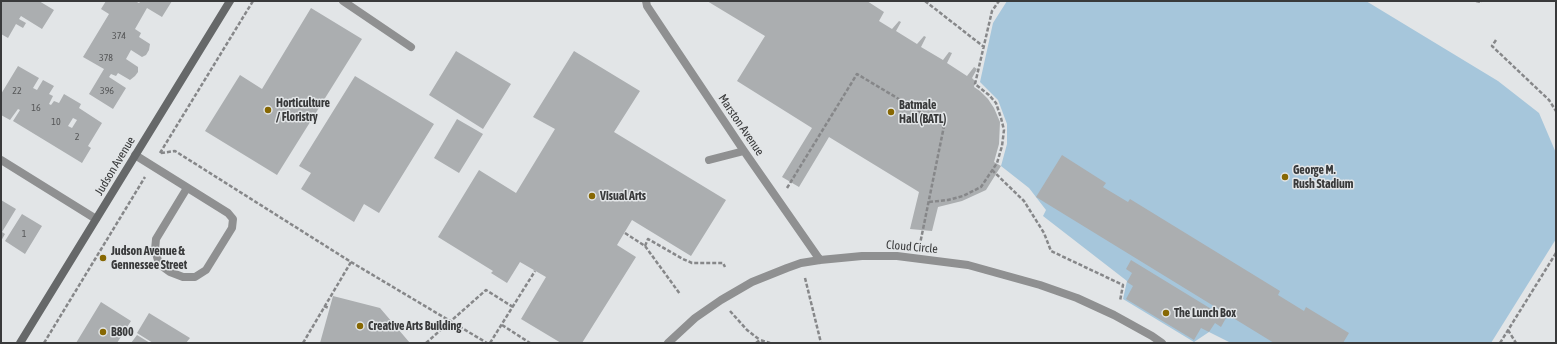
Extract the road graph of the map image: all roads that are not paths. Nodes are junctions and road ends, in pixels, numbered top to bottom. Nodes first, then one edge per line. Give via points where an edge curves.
1 (230, 1) edge
2 (343, 1) edge
3 (646, 1) edge
4 (411, 46) dead end
5 (744, 152) junction
6 (135, 155) junction
7 (1, 160) edge
8 (709, 160) dead end
9 (187, 188) junction
10 (96, 219) junction
11 (820, 260) junction
12 (20, 343) edge
13 (668, 343) edge
14 (1162, 343) edge

1 - 6 street, Judson Avenue
2 - 4 street
3 - 5 street, Marston Avenue
5 - 8 street
5 - 11 street, Marston Avenue
6 - 9 street
6 - 10 street, Judson Avenue
7 - 10 street
9 - 9 street via 156,239 155,250 159,264 170,272 183,277 195,277 206,270 232,228 232,219 228,213
10 - 12 street, Judson Avenue
11 - 13 street, Cloud Circle via 787,268 740,289 695,318
11 - 14 street, Cloud Circle via 897,256 968,265 1077,298 1114,315

